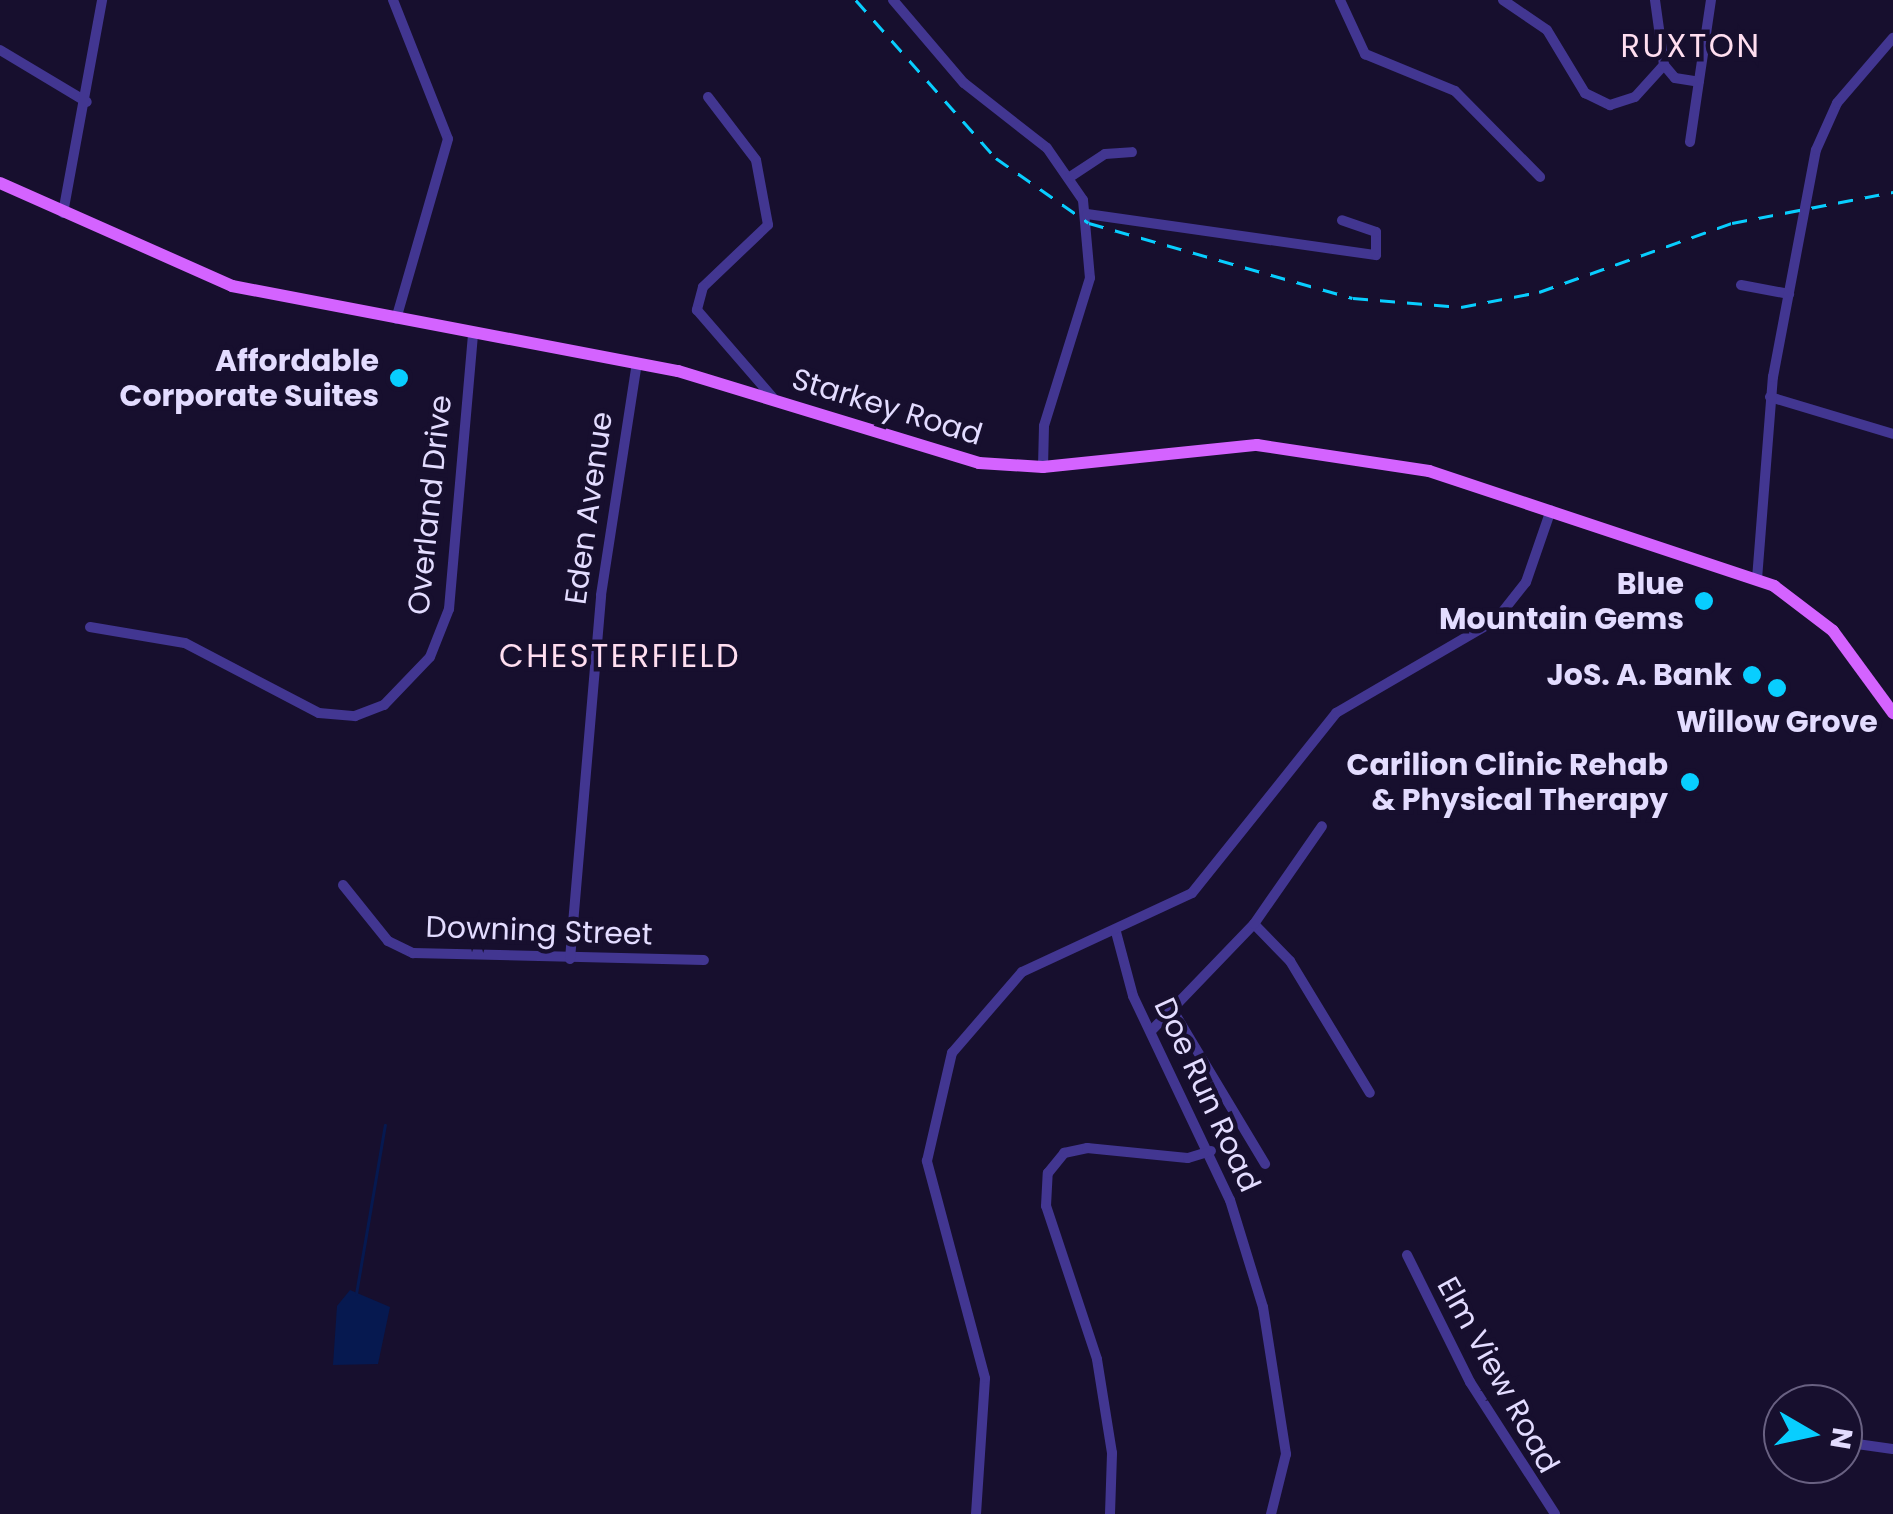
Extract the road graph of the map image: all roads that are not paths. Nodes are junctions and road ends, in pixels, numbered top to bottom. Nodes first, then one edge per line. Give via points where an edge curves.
1 (102, 0) edge
2 (392, 0) edge
3 (893, 0) edge
4 (1340, 0) edge
5 (1503, 0) edge
6 (1655, 0) edge
7 (1711, 0) edge
8 (1893, 38) edge
9 (0, 50) edge
10 (1664, 64) junction
11 (1700, 82) junction
12 (708, 97) dead end
13 (87, 102) junction
14 (1690, 142) dead end
15 (1132, 152) dead end
16 (1070, 177) junction
17 (1540, 178) dead end
18 (0, 182) edge
19 (63, 213) junction
20 (1087, 214) junction
21 (1342, 220) dead end
22 (1741, 284) dead end
23 (1789, 294) junction
24 (396, 320) junction
25 (473, 333) junction
26 (637, 363) junction
27 (1770, 397) junction
28 (774, 399) junction
29 (1893, 434) edge
30 (1043, 466) junction
31 (1550, 510) junction
32 (1758, 578) junction
33 (90, 626) dead end
34 (1893, 713) edge
35 (1322, 826) dead end
36 (343, 885) dead end
37 (1254, 924) junction
38 (1116, 932) junction
39 (570, 959) junction
40 (704, 960) dead end
41 (1175, 1014) junction
42 (1151, 1032) junction
43 (1370, 1092) dead end
44 (1211, 1151) junction
45 (1264, 1164) dead end
46 (1407, 1255) dead end
47 (1863, 1444) edge
48 (1893, 1448) edge
49 (976, 1514) edge
50 (1110, 1514) edge
51 (1271, 1514) edge
52 (1555, 1514) edge

1 - 13 street
2 - 24 street via 448,139
3 - 16 street via 964,83
4 - 17 street via 1365,54 1455,92
5 - 10 street via 1547,30 1600,103 1628,102
6 - 10 street
7 - 11 street
8 - 23 street via 1821,134
9 - 13 street
10 - 11 street via 1675,78
11 - 14 street
12 - 28 street via 756,160 768,225 703,286 697,310 760,372
13 - 19 street
15 - 16 street via 1105,154
16 - 20 street
18 - 19 main road, Starkey Road
19 - 24 main road, Starkey Road via 201,277
20 - 21 street via 1376,255 1376,232
20 - 30 street via 1090,278 1044,426
22 - 23 street
23 - 27 street
24 - 25 main road, Starkey Road
25 - 26 main road, Starkey Road
25 - 33 street, Overland Drive via 450,608 430,658 384,705 354,716 320,713 185,643
26 - 28 main road, Starkey Road
26 - 39 street, Eden Avenue via 601,595
27 - 29 street
27 - 32 street
28 - 30 main road, Starkey Road via 926,452
30 - 31 main road, Starkey Road via 1181,447 1304,448 1406,465
31 - 32 main road, Starkey Road
31 - 38 street via 1526,582 1496,620 1336,713 1286,766 1210,876
32 - 34 main road, Starkey Road via 1833,631
35 - 37 street
36 - 39 street, Downing Street via 406,951
37 - 41 street
37 - 43 street via 1290,962
38 - 42 street, Doe Run Road
38 - 49 street via 1044,959 1000,990 964,1034 934,1099 930,1187 984,1378
39 - 40 street, Downing Street
41 - 42 street
41 - 45 street via 1196,1035 1220,1096
42 - 44 street, Doe Run Road
44 - 50 street via 1188,1158 1086,1148 1064,1153 1048,1173 1046,1206 1084,1309 1108,1420
44 - 51 street, Doe Run Road via 1272,1348 1286,1454
46 - 52 street, Elm View Road via 1470,1382
47 - 48 street

